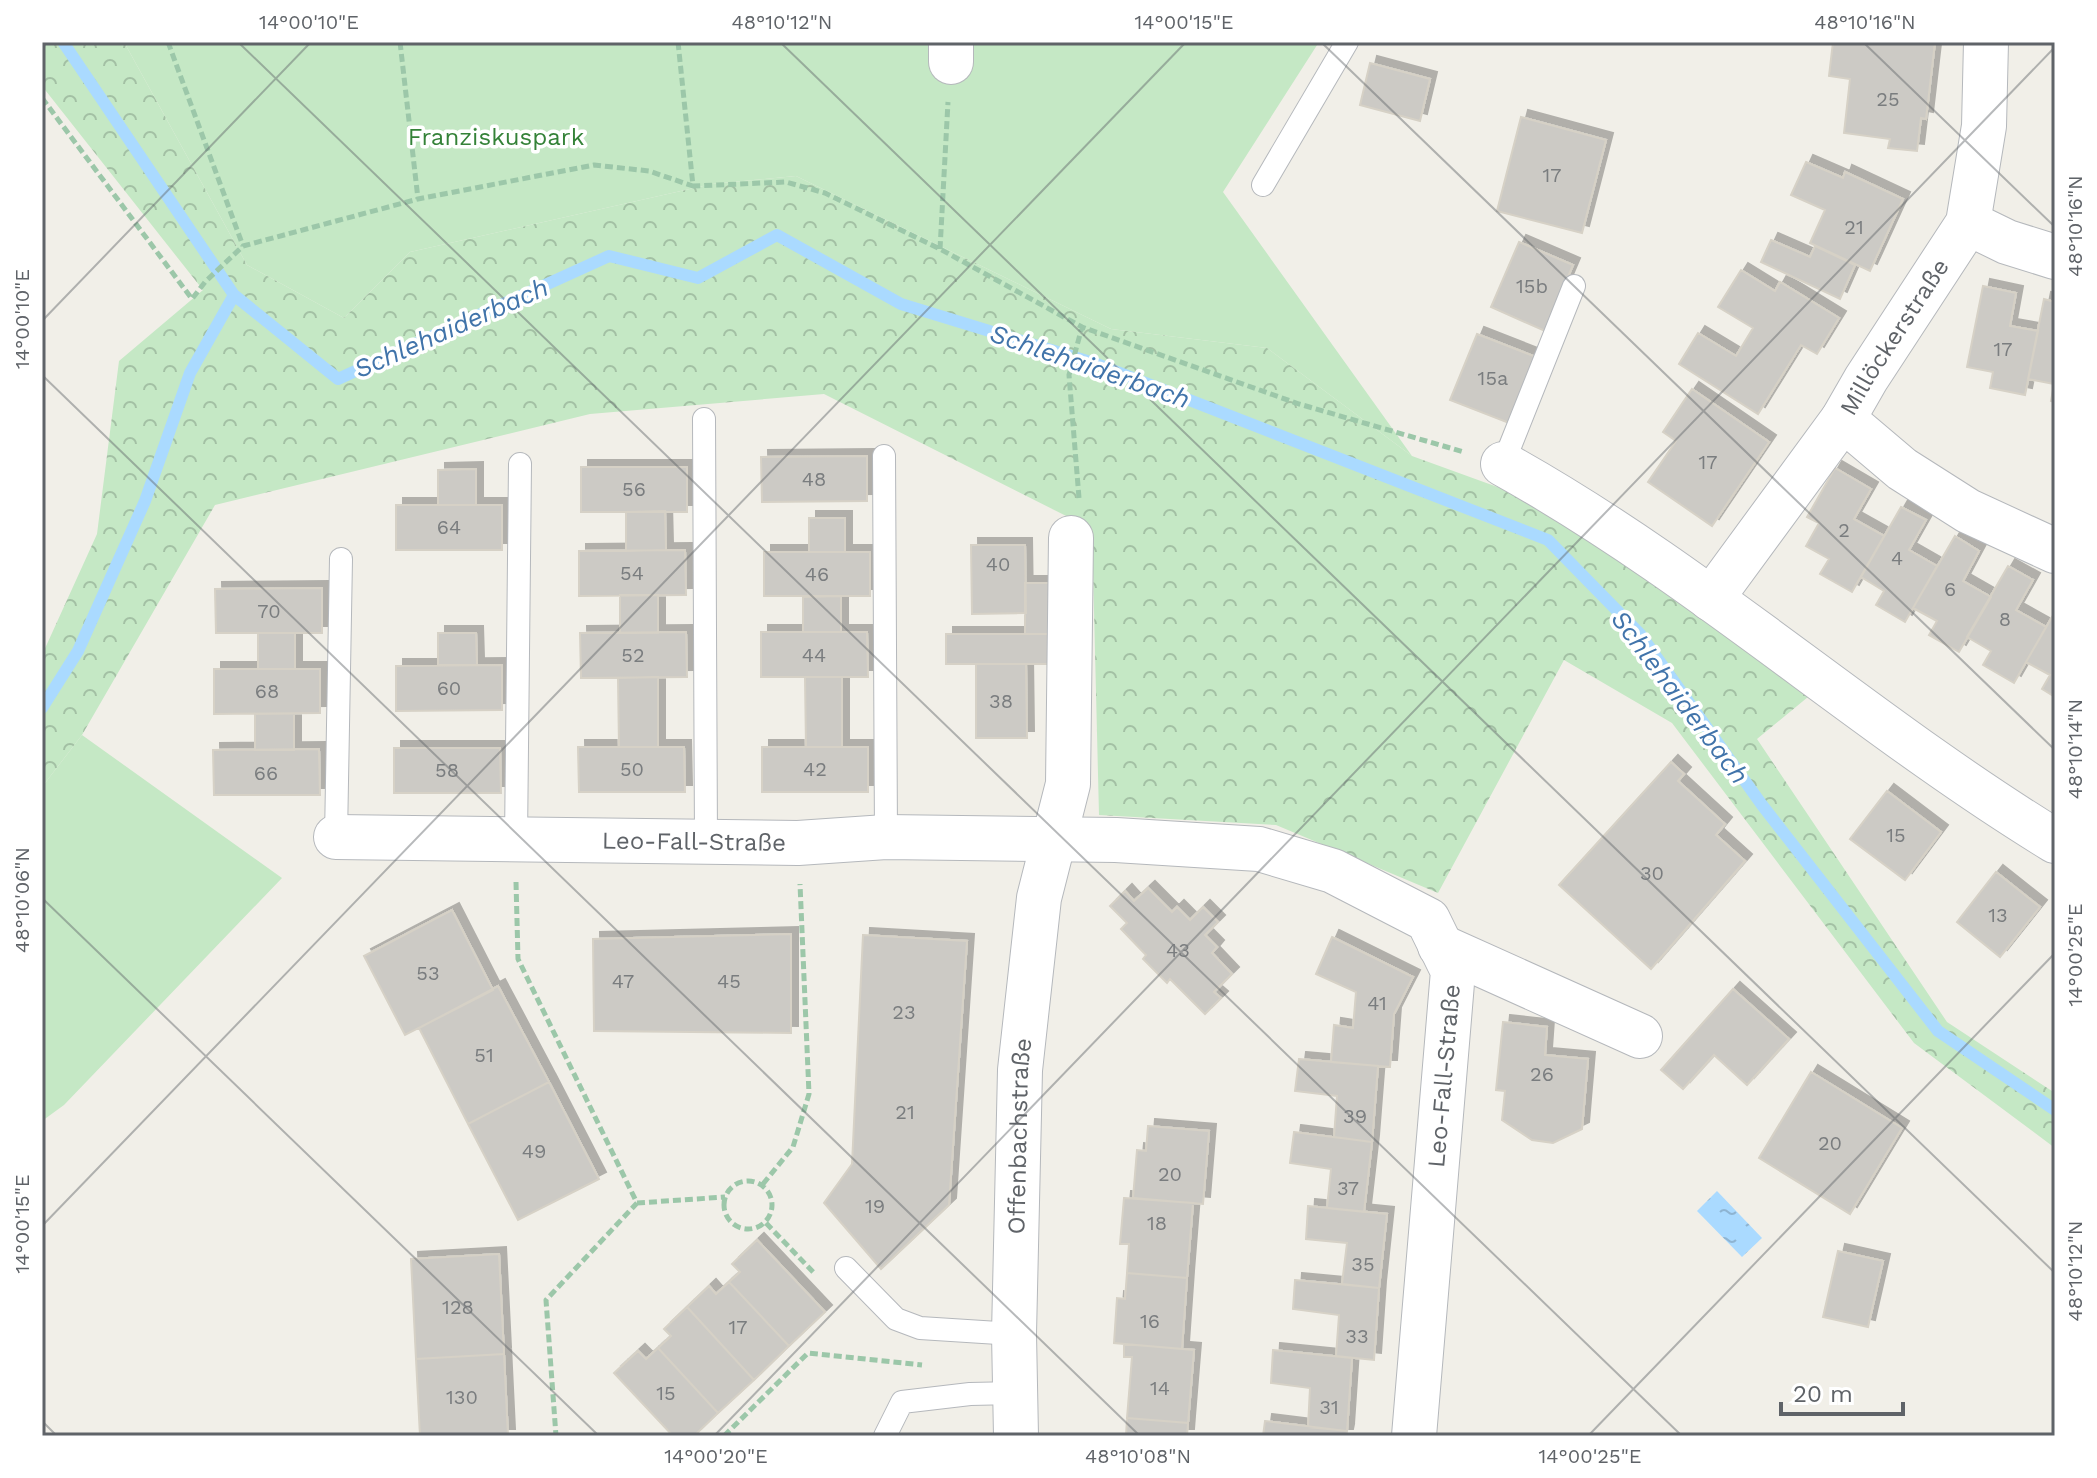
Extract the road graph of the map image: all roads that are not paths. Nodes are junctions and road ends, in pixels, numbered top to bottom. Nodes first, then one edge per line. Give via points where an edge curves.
1 (1347, 42) edge
2 (1986, 42) edge
3 (1263, 185) dead end
4 (1968, 223) junction
5 (2055, 257) edge
6 (1574, 286) dead end
7 (704, 419) dead end
8 (1843, 419) junction
9 (884, 456) dead end
10 (520, 464) dead end
11 (1503, 464) joint
12 (1071, 538) road end
13 (2055, 551) edge
14 (341, 559) dead end
15 (1711, 599) junction
16 (336, 837) joint
17 (886, 837) junction
18 (1052, 840) junction
19 (516, 841) junction
20 (706, 841) junction
21 (2055, 841) edge
22 (1440, 946) junction
23 (1640, 1036) dead end
24 (846, 1268) dead end
25 (1014, 1334) junction
26 (1015, 1393) junction
27 (885, 1436) edge
28 (1016, 1436) edge
29 (1414, 1436) edge

1 - 3 lane
2 - 4 street, Millöckerstraße via 1984,126
4 - 5 street
4 - 8 street, Millöckerstraße
6 - 11 lane
7 - 20 lane
8 - 13 street via 1902,469 1968,511
8 - 15 street, Millöckerstraße
9 - 17 lane
10 - 19 lane
11 - 15 street via 1568,500
12 - 18 street via 1068,784
14 - 16 lane
15 - 21 street via 1994,804
16 - 19 street, Leo-Fall-Straße
17 - 18 street, Leo-Fall-Straße
17 - 20 street, Leo-Fall-Straße via 798,843
18 - 22 street, Leo-Fall-Straße via 1259,849 1333,871 1428,920
18 - 25 street, Offenbachstraße via 1039,898 1020,1070
19 - 20 street, Leo-Fall-Straße
22 - 23 street
22 - 29 street, Leo-Fall-Straße via 1453,971
24 - 25 lane via 896,1319 920,1328
25 - 26 street, Offenbachstraße
26 - 27 lane via 902,1402
26 - 28 street, Offenbachstraße

